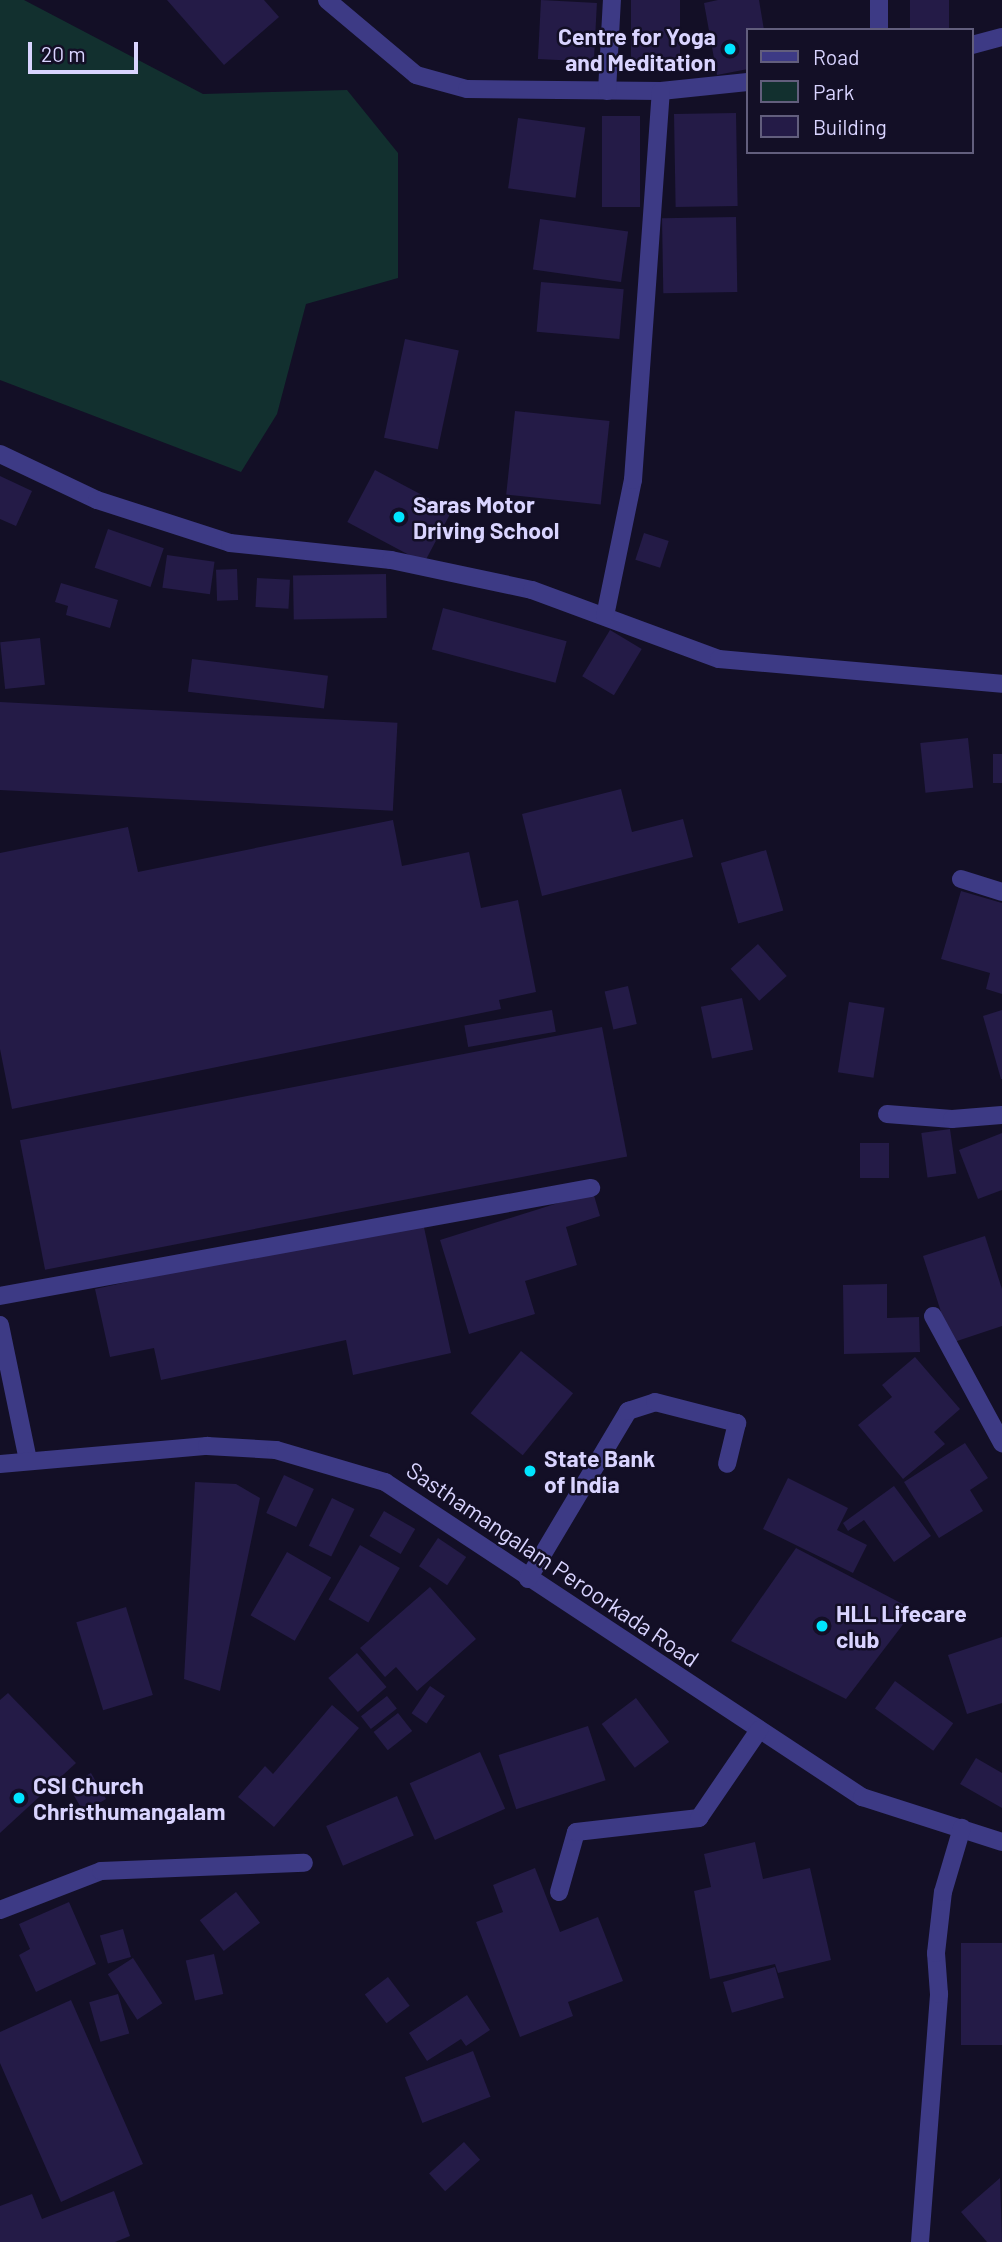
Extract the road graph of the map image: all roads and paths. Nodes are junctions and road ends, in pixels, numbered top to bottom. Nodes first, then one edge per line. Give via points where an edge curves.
1 (327, 0) edge
2 (612, 0) edge
3 (880, 0) edge
4 (879, 28) edge
5 (1002, 37) edge
6 (974, 44) edge
7 (746, 82) edge
8 (607, 91) junction
9 (661, 92) junction
10 (0, 454) edge
11 (605, 617) junction
12 (1002, 684) edge
13 (961, 879) dead end
14 (1002, 892) edge
15 (887, 1114) dead end
16 (1002, 1115) edge
17 (591, 1188) dead end
18 (0, 1296) edge
19 (933, 1316) dead end
20 (0, 1325) edge
21 (1002, 1443) edge
22 (28, 1460) junction
23 (0, 1464) edge
24 (727, 1464) dead end
25 (528, 1579) junction
26 (759, 1730) junction
27 (962, 1828) junction
28 (1002, 1842) edge
29 (304, 1863) dead end
30 (559, 1892) dead end
31 (0, 1910) edge
32 (920, 2242) edge

1 - 8 street via 416,75 467,89
2 - 8 street
3 - 4 street
5 - 6 street
7 - 9 street
8 - 9 street
9 - 11 street via 633,480
10 - 11 street via 97,500 229,543 391,560 532,590
11 - 12 street via 719,659
13 - 14 street
15 - 16 street via 953,1119
17 - 18 street
19 - 21 street
20 - 22 street
22 - 23 street, Sasthamangalam Peroorkada Road
22 - 25 street, Sasthamangalam Peroorkada Road via 207,1446 276,1450 385,1482
24 - 25 street via 737,1423 655,1402 628,1410
25 - 26 street, Sasthamangalam Peroorkada Road
26 - 27 street, Sasthamangalam Peroorkada Road via 862,1797
26 - 30 street via 699,1818 576,1832
27 - 28 street, Sasthamangalam Peroorkada Road
27 - 32 street via 943,1892 936,1953 939,1994
29 - 31 street via 101,1871

